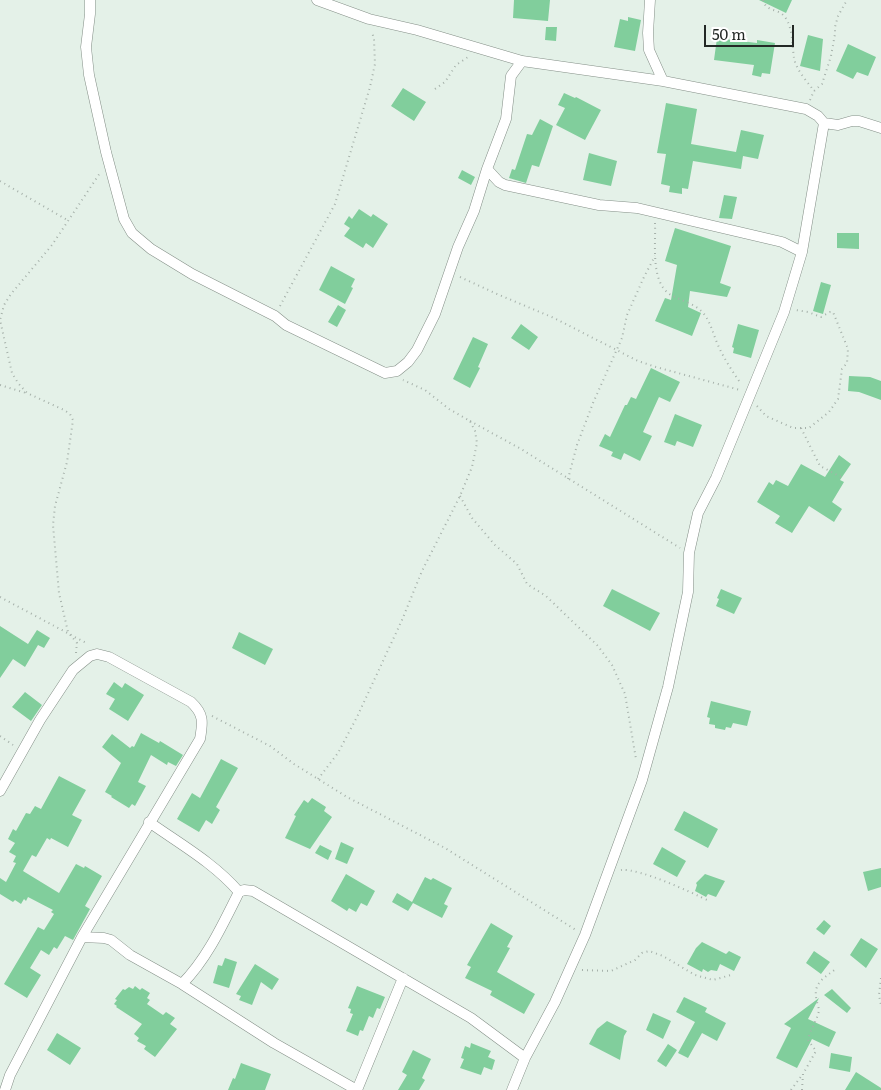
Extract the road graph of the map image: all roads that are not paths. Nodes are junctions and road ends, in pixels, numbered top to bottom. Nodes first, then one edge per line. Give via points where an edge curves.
1 (90, 0) edge
2 (317, 0) edge
3 (650, 0) edge
4 (522, 61) junction
5 (663, 81) junction
6 (824, 123) junction
7 (881, 128) edge
8 (487, 169) junction
9 (802, 252) junction
10 (0, 791) edge
11 (149, 822) junction
12 (239, 892) junction
13 (82, 937) junction
14 (403, 978) junction
15 (182, 984) junction
16 (525, 1058) junction
17 (6, 1090) edge
18 (512, 1090) edge

1 - 8 street via 86,48 88,75 124,220 132,233 192,274 385,372 397,370 417,350 435,314
2 - 4 street via 369,19
3 - 5 street via 649,50
4 - 5 street
4 - 8 street via 511,76 506,119
5 - 6 street via 806,109
6 - 7 street via 838,125 859,121
6 - 9 street
8 - 9 street via 505,184 599,205 655,212 782,242
9 - 16 street via 784,312 716,478 698,513 689,553 688,592 668,687 642,780 585,935
10 - 11 street via 21,751 73,670 97,654 109,657 200,710 203,725 200,739
11 - 12 street via 214,867
11 - 13 street
12 - 14 street via 253,891
12 - 15 street via 205,956
13 - 15 street via 110,940
13 - 17 street via 14,1067
14 - 15 street via 357,1090 274,1043
14 - 16 street via 471,1018
16 - 18 street

